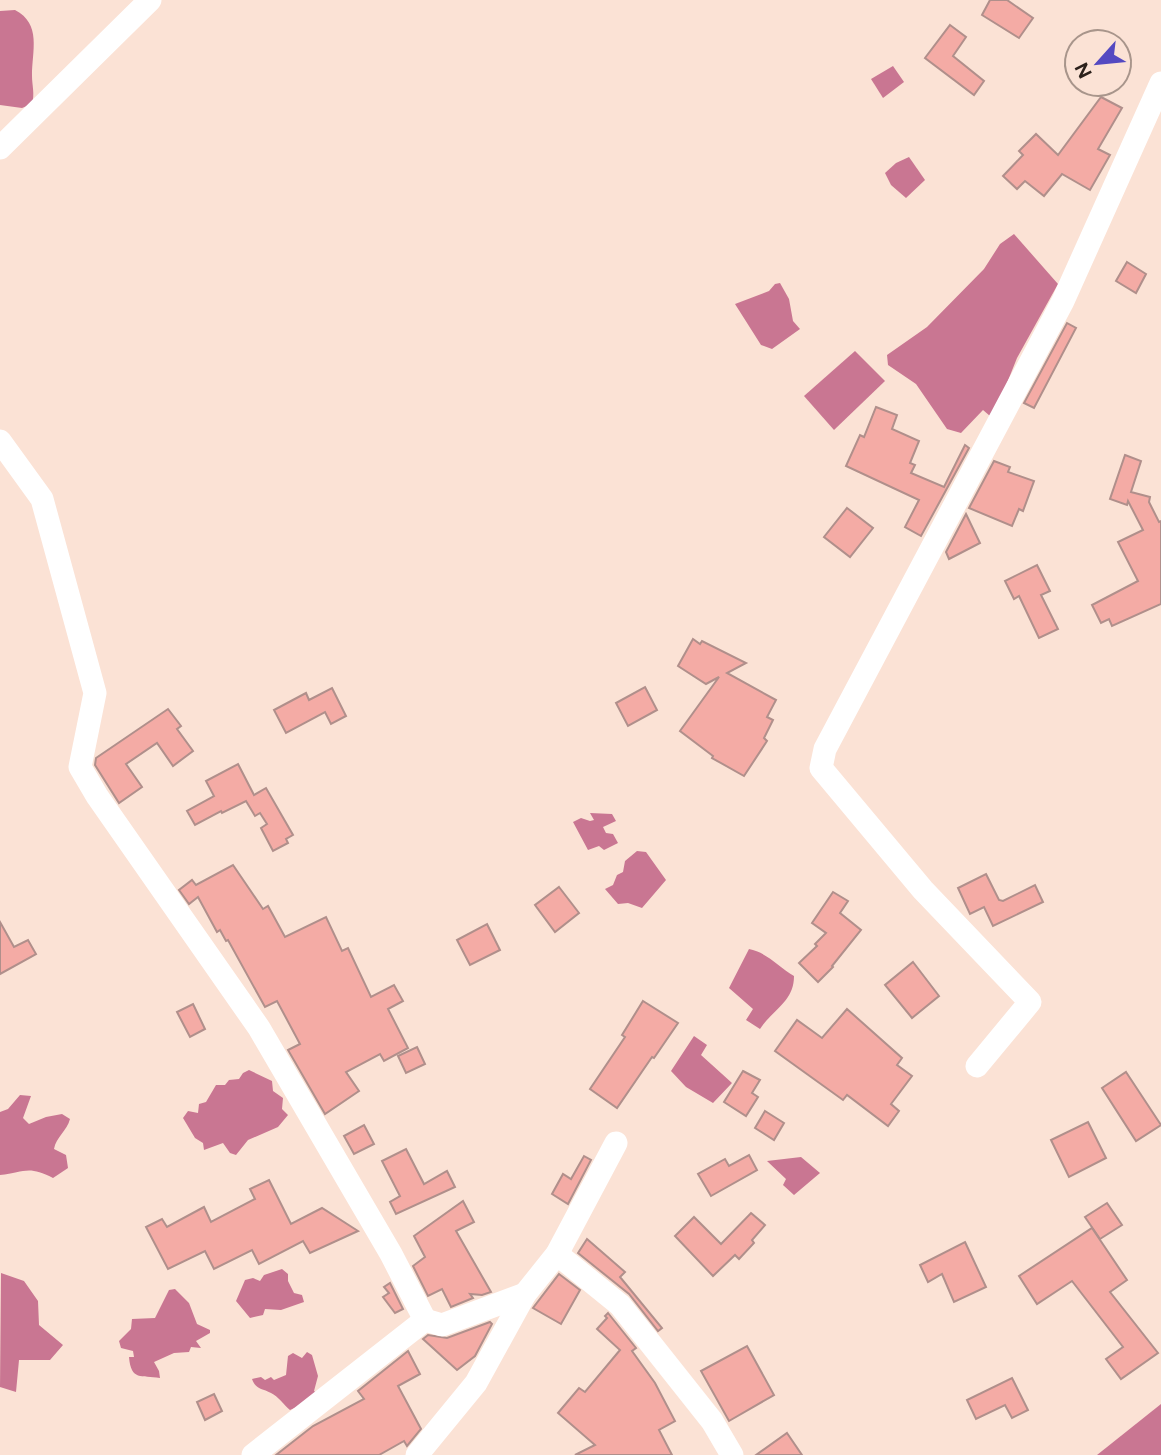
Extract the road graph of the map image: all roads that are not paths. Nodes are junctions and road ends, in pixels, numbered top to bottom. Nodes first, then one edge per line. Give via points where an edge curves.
1 (150, 0) edge
2 (1161, 83) edge
3 (0, 148) edge
4 (0, 441) edge
5 (976, 1066) dead end
6 (616, 1143) dead end
7 (557, 1254) junction
8 (525, 1294) junction
9 (425, 1320) junction
10 (253, 1455) edge
11 (417, 1455) edge
12 (732, 1455) edge

1 - 3 street
2 - 5 street via 1063,302 825,749 821,768 923,890 1030,1002
4 - 9 street via 42,499 95,693 80,767 259,1028
6 - 7 street
7 - 8 street
7 - 12 street via 620,1305 712,1421
8 - 9 street via 442,1325
8 - 11 street via 476,1383
9 - 10 street

